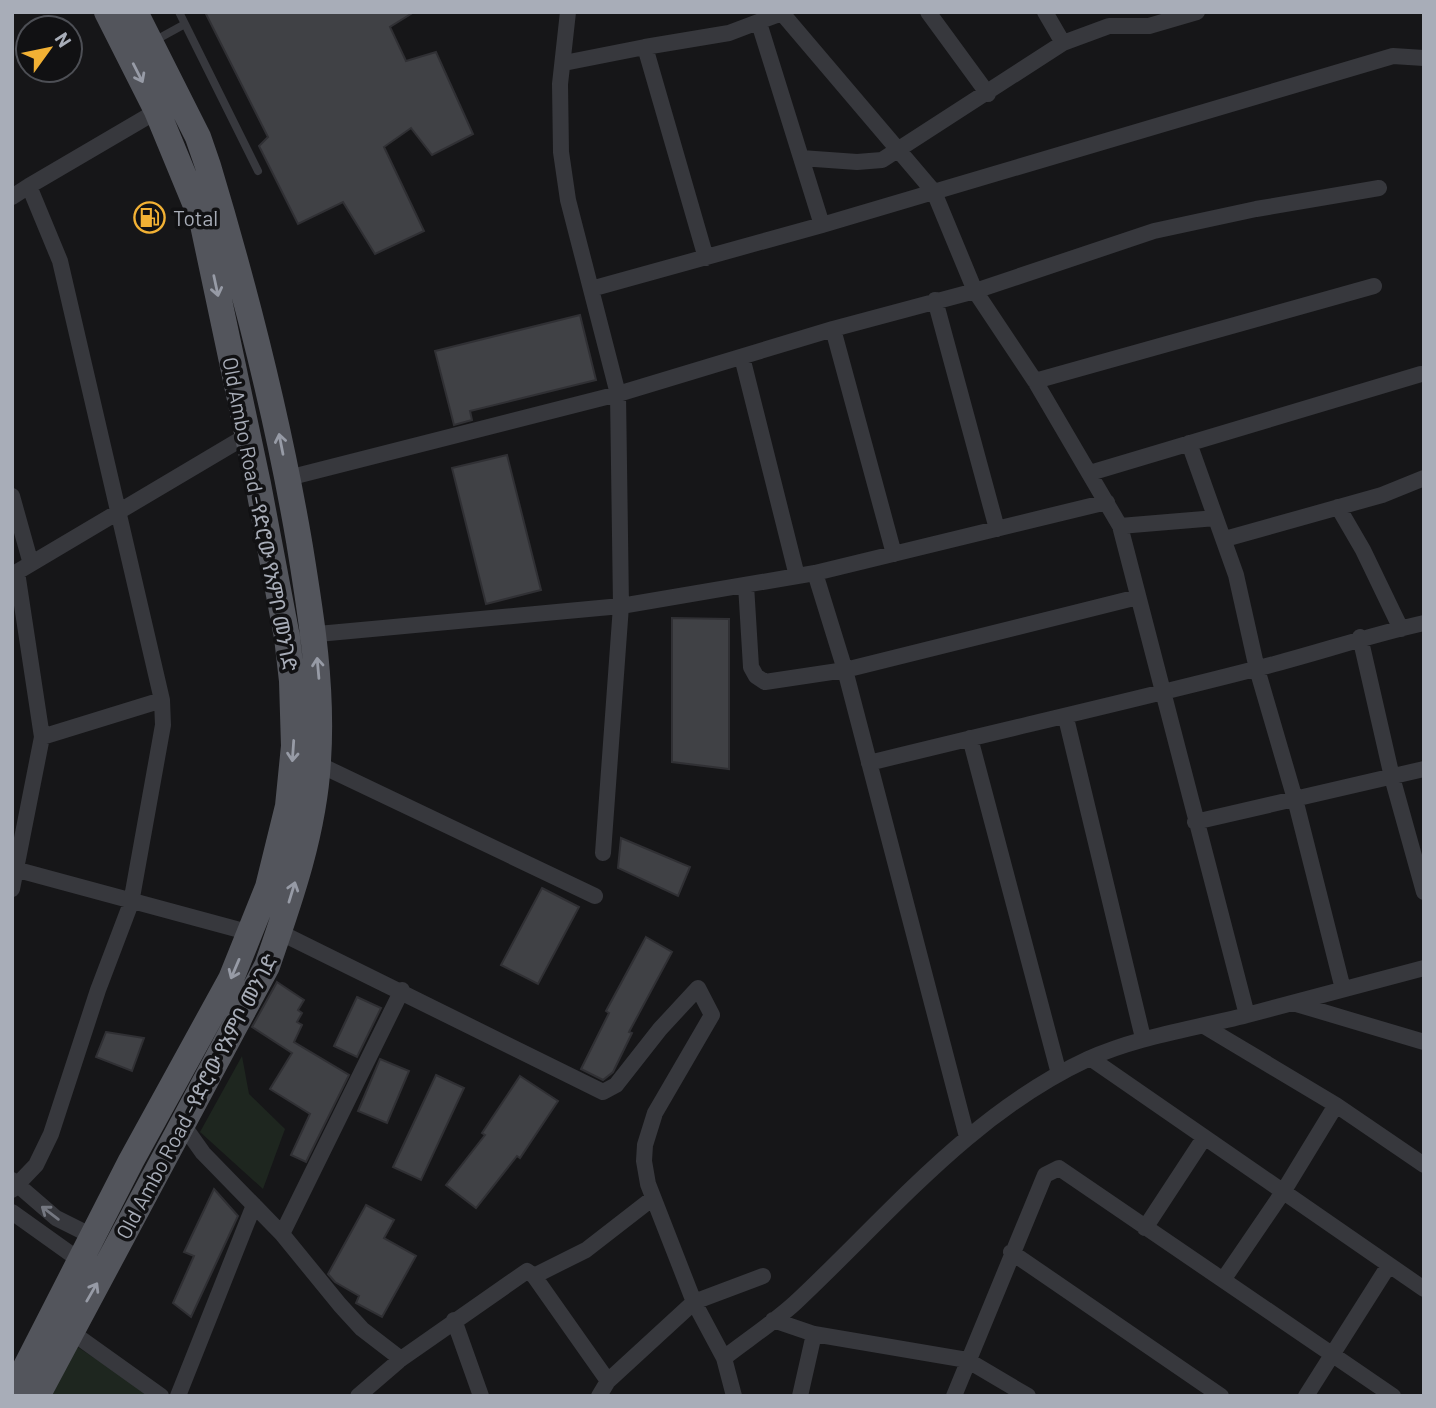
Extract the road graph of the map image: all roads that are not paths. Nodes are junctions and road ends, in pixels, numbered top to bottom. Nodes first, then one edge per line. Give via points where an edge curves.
1 (107, 12) edge
2 (135, 12) edge
3 (179, 12) edge
4 (568, 12) edge
5 (928, 12) edge
6 (1045, 12) edge
7 (1197, 12) edge
8 (782, 13) edge
9 (1146, 19) edge
10 (758, 23) junction
11 (185, 24) junction
12 (150, 43) junction
13 (1063, 43) junction
14 (645, 47) junction
15 (1424, 58) edge
16 (564, 63) junction
17 (988, 94) junction
18 (157, 111) junction
19 (899, 151) junction
20 (801, 158) junction
21 (258, 171) dead end
22 (29, 186) junction
23 (1379, 188) dead end
24 (934, 192) junction
25 (12, 197) edge
26 (822, 225) junction
27 (706, 258) junction
28 (1374, 286) dead end
29 (591, 289) junction
30 (975, 291) junction
31 (935, 300) junction
32 (833, 329) junction
33 (742, 357) junction
34 (1421, 374) dead end
35 (1035, 381) junction
36 (618, 394) junction
37 (248, 435) junction
38 (1189, 443) junction
39 (1090, 472) junction
40 (288, 478) junction
41 (1424, 478) edge
42 (12, 496) edge
43 (1107, 502) junction
44 (1338, 507) junction
45 (117, 512) junction
46 (1216, 518) junction
47 (1120, 527) junction
48 (997, 529) junction
49 (1225, 539) junction
50 (894, 554) junction
51 (31, 564) junction
52 (815, 573) junction
53 (14, 574) edge
54 (797, 576) junction
55 (746, 585) junction
56 (1138, 597) junction
57 (621, 606) junction
58 (1424, 624) edge
59 (1401, 629) junction
60 (315, 635) junction
61 (287, 637) junction
62 (1360, 637) junction
63 (1257, 669) junction
64 (845, 670) junction
65 (1161, 691) junction
66 (162, 700) junction
67 (1066, 718) junction
68 (42, 737) junction
69 (970, 738) junction
70 (869, 763) junction
71 (318, 764) junction
72 (1424, 769) edge
73 (1391, 777) junction
74 (1295, 799) junction
75 (1195, 822) junction
76 (603, 853) dead end
77 (18, 870) junction
78 (12, 888) edge
79 (1424, 891) edge
80 (594, 896) dead end
81 (131, 903) junction
82 (279, 932) junction
83 (251, 933) junction
84 (1424, 968) edge
85 (1343, 989) junction
86 (402, 990) junction
87 (1293, 1003) junction
88 (1247, 1015) junction
89 (1204, 1026) junction
90 (1143, 1038) junction
91 (1424, 1042) edge
92 (1090, 1058) junction
93 (1059, 1074) junction
94 (1336, 1105) junction
95 (181, 1122) junction
96 (967, 1137) junction
97 (1204, 1138) junction
98 (1424, 1165) edge
99 (14, 1186) edge
100 (1283, 1192) junction
101 (653, 1198) junction
102 (254, 1205) junction
103 (12, 1212) edge
104 (1145, 1228) junction
105 (282, 1234) junction
106 (94, 1237) junction
107 (1011, 1252) junction
108 (82, 1262) junction
109 (1390, 1265) junction
110 (534, 1276) junction
111 (763, 1276) dead end
112 (1223, 1280) junction
113 (1424, 1289) edge
114 (694, 1302) junction
115 (454, 1320) junction
116 (773, 1320) junction
117 (70, 1331) junction
118 (814, 1334) junction
119 (1332, 1354) junction
120 (724, 1358) junction
121 (401, 1359) junction
122 (967, 1360) junction
123 (608, 1381) junction
124 (12, 1394) edge
125 (37, 1396) edge
126 (160, 1396) edge
127 (178, 1396) edge
128 (358, 1396) edge
129 (481, 1396) edge
130 (599, 1396) edge
131 (734, 1396) edge
132 (800, 1396) edge
133 (954, 1396) edge
134 (1028, 1396) edge
135 (1221, 1396) edge
136 (1306, 1396) edge
137 (1394, 1396) edge

1 -> 18 main road, Old Ambo Road -የድሮው የአምቦ መንገድ
2 - 12 main road, Old Ambo Road -የድሮው የአምቦ መንገድ
3 - 11 lane
4 - 16 street
5 - 17 street
6 - 13 street
7 - 9 street
8 - 10 street
8 - 19 street
9 - 13 street via 1109,26
10 - 14 street via 685,43
10 - 20 street
11 - 12 lane
11 - 21 lane
40 -> 12 main road, Old Ambo Road -የድሮው የአምቦ መንገድ via 208,166 198,136
13 - 17 street
14 - 16 street
14 - 27 street
15 - 24 street via 1393,56
16 - 29 street via 559,84 561,152
17 - 19 street
18 - 22 street
18 -> 37 main road, Old Ambo Road -የድሮው የአምቦ መንገድ via 202,220
19 - 20 street via 882,160 857,162
19 - 24 street
20 - 26 street
22 - 25 street
22 - 45 street via 60,261
23 - 30 street via 1154,231
24 - 26 street
24 - 30 street
26 - 27 street
27 - 29 street
28 - 35 street
29 - 36 street
30 - 31 street
30 - 35 street
31 - 32 street
31 - 48 street
32 - 33 street
32 - 50 street
33 - 36 street
33 - 54 street
34 - 38 street
35 - 39 street
36 - 40 street
36 - 57 street
37 - 45 street
37 - 61 main road, Old Ambo Road -የድሮው የአምቦ መንገድ
38 - 39 street
38 - 46 street
39 - 43 street
40 - 60 main road, Old Ambo Road -የድሮው የአምቦ መንገድ
41 - 44 street
42 - 51 street
43 - 47 street
43 - 48 street
44 - 49 street
44 - 59 street
45 - 51 street
45 - 66 street
46 - 47 street
46 - 49 street
47 - 56 street
48 - 50 street
49 - 63 street
50 - 52 street
51 - 53 street
52 - 54 street
52 - 64 street
53 - 68 street
54 - 55 street
55 - 57 street
55 - 64 street via 751,667 756,676 765,682
56 - 64 street
56 - 65 street
57 - 60 street
57 - 76 street
58 - 59 street
59 - 62 street
60 - 61 street
71 -> 60 main road, Old Ambo Road -የድሮው የአምቦ መንገድ
61 -> 83 main road, Old Ambo Road -የድሮው የአምቦ መንገድ via 294,712 288,806
62 - 63 street
62 - 73 street
63 - 65 street
63 - 74 street
64 - 70 street
65 - 67 street
65 - 75 street
66 - 68 street
66 - 81 street via 161,751
67 - 69 street
67 - 90 street
68 - 77 street
69 - 70 street
69 - 93 street
70 - 96 street
71 - 80 street
82 -> 71 main road, Old Ambo Road -የድሮው የአምቦ መንገድ via 309,824
72 - 73 street
73 - 74 street
73 - 79 street
74 - 75 street
74 - 85 street
75 - 88 street
77 - 78 street
77 - 81 street
81 - 83 street
81 - 99 street via 51,1135 36,1165
82 - 86 street
82 - 95 main road, Old Ambo Road -የድሮው የአምቦ መንገድ via 267,966
83 -> 106 main road, Old Ambo Road -የድሮው የአምቦ መንገድ via 232,979
84 - 85 street
85 - 87 street
86 - 101 street via 603,1092 616,1085 698,988 712,1015 650,1125 644,1161
86 - 105 street
87 - 88 street
87 - 91 street
88 - 89 street
89 - 90 street
89 - 94 street
90 - 92 street
92 - 93 street
92 - 97 street
93 - 96 street via 1014,1100
94 - 98 street
94 - 100 street
95 - 102 street via 202,1153
117 -> 95 main road, Old Ambo Road -የድሮው የአምቦ መንገድ
96 - 116 street
97 - 100 street
97 - 104 street
106 -> 99 street via 56,1218
100 - 109 street
100 - 112 street
101 - 110 street via 586,1250
101 - 114 street
102 - 105 street
102 - 127 street
103 - 108 street
104 - 107 street via 1059,1168 1045,1175
104 - 112 street
105 - 121 street via 340,1305
106 - 108 main road, Old Ambo Road -የድሮው የአምቦ መንገድ
107 - 122 street
107 - 135 street
108 - 124 main road, Old Ambo Road -የድሮው የአምቦ መንገድ
109 - 113 street
109 - 119 street
110 - 115 street via 527,1271 520,1274
110 - 123 street
111 - 114 street
112 - 119 street
114 - 120 street
114 - 123 street
115 - 121 street
115 - 129 street
116 - 118 street
116 - 120 street
117 - 125 main road, Old Ambo Road -የድሮው የአምቦ መንገድ
117 - 126 street
118 - 122 street
118 - 132 street
119 - 136 street
119 - 137 street
120 - 131 street
121 - 128 street
122 - 133 street
122 - 134 street
123 - 130 street

